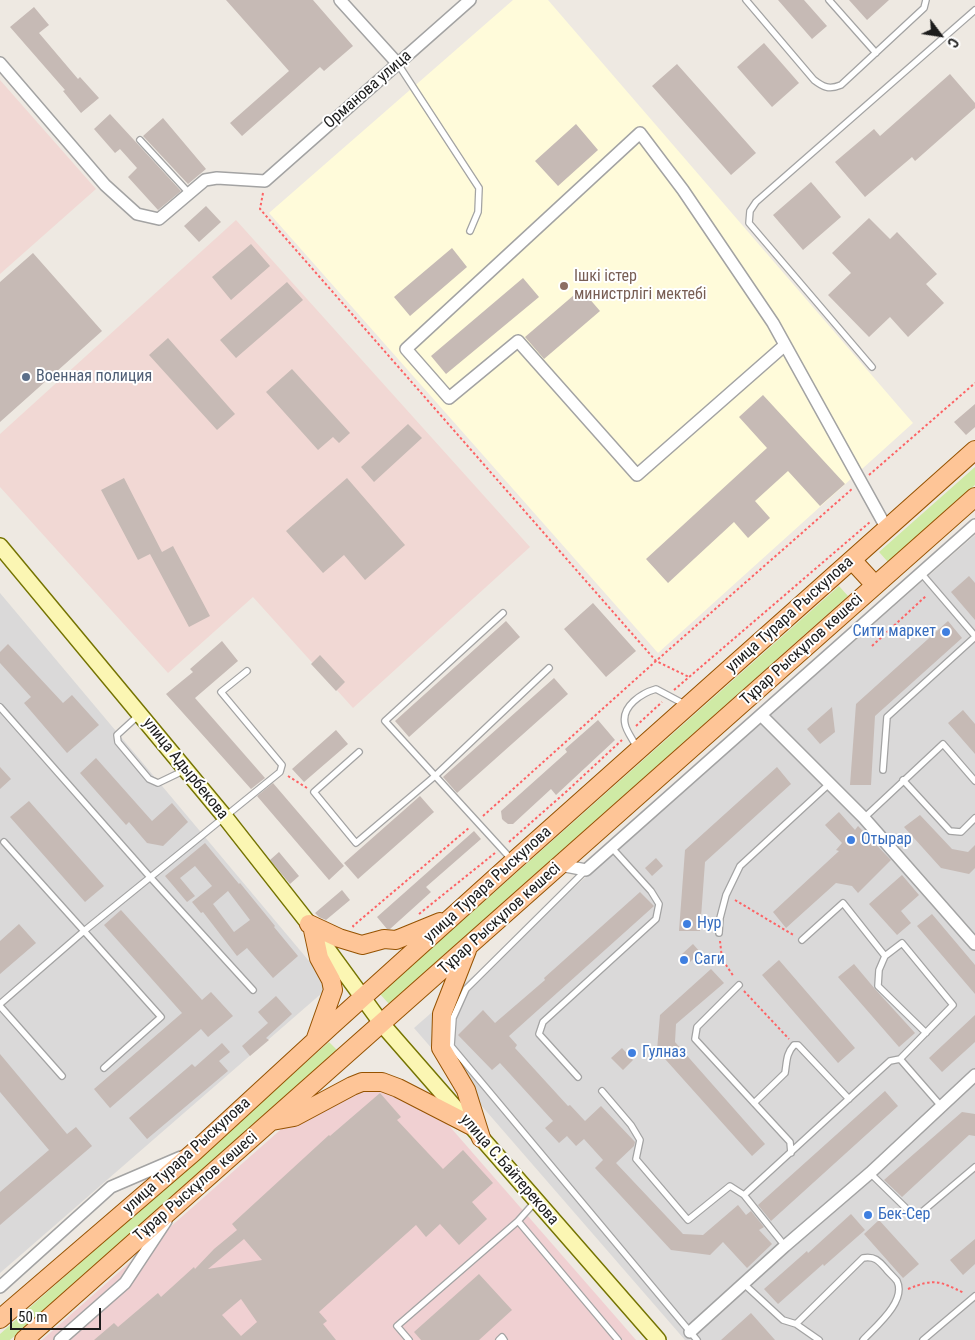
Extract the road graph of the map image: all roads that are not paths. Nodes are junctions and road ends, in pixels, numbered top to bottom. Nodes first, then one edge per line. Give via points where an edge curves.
1 (340, 0) edge
2 (470, 0) edge
3 (746, 0) edge
4 (829, 0) edge
5 (926, 0) edge
6 (975, 10) edge
7 (876, 52) junction
8 (0, 63) edge
9 (398, 64) junction
10 (140, 140) dead end
11 (189, 193) junction
12 (470, 231) dead end
13 (785, 345) junction
14 (872, 367) dead end
15 (975, 450) edge
16 (975, 497) edge
17 (975, 525) edge
18 (887, 529) junction
19 (0, 546) edge
20 (852, 560) junction
21 (921, 573) junction
22 (875, 585) junction
23 (503, 613) dead end
24 (975, 636) edge
25 (549, 668) dead end
26 (247, 671) dead end
27 (688, 706) junction
28 (0, 707) edge
29 (140, 714) junction
30 (761, 715) junction
31 (638, 750) junction
32 (359, 752) dead end
33 (186, 769) junction
34 (883, 770) dead end
35 (435, 776) junction
36 (904, 780) junction
37 (975, 781) edge
38 (829, 784) junction
39 (225, 817) junction
40 (864, 818) junction
41 (975, 818) edge
42 (4, 842) dead end
43 (612, 848) junction
44 (514, 861) junction
45 (560, 865) junction
46 (586, 870) junction
47 (150, 877) junction
48 (452, 917) junction
49 (311, 927) junction
50 (84, 931) junction
51 (719, 933) road end
52 (802, 940) road end
53 (975, 944) edge
54 (468, 948) junction
55 (885, 956) junction
56 (739, 985) road end
57 (253, 990) dead end
58 (362, 998) junction
59 (0, 1005) edge
60 (382, 1024) junction
61 (926, 1033) junction
62 (315, 1041) junction
63 (900, 1059) junction
64 (104, 1068) dead end
65 (975, 1075) edge
66 (62, 1076) dead end
67 (578, 1077) dead end
68 (602, 1091) dead end
69 (849, 1099) junction
70 (754, 1103) junction
71 (941, 1106) junction
72 (271, 1121) junction
73 (476, 1132) junction
74 (194, 1152) junction
75 (791, 1153) junction
76 (975, 1167) edge
77 (870, 1173) junction
78 (744, 1195) junction
79 (536, 1201) junction
80 (178, 1202) junction
81 (518, 1222) junction
82 (785, 1246) junction
83 (744, 1284) junction
84 (0, 1287) edge
85 (974, 1296) edge
86 (0, 1320) edge
87 (796, 1324) junction
88 (694, 1336) edge
89 (24, 1340) edge
90 (60, 1340) edge
91 (409, 1340) edge
92 (499, 1340) edge
93 (504, 1340) edge
94 (618, 1340) edge
95 (658, 1340) edge
96 (819, 1340) edge
97 (863, 1340) edge
98 (923, 1340) edge

1 - 9 street
2 - 9 street, Орманова улица
3 - 7 lane via 814,80 827,88 840,85
4 - 7 lane
5 - 7 lane via 924,8
6 - 14 lane via 756,202 750,211 749,223
8 - 11 street via 104,185 137,214 159,219
9 - 11 street, Орманова улица via 266,181 217,178 205,180
9 - 12 lane via 479,188 478,212
10 - 11 lane
13 - 13 street via 683,190 640,132 406,349 448,398 518,341 637,475
13 - 18 street
15 - 18 main road, улица Турара Рыскулова
16 - 22 main road, Тұрар Рыскұлов көшесі
17 - 21 street
18 - 20 main road, улица Турара Рыскулова
19 - 29 main road, улица Адырбекова
20 - 22 main road
20 - 27 main road, улица Турара Рыскулова
21 - 24 lane
21 - 30 street
22 - 45 main road, Тұрар Рыскұлов көшесі
23 - 35 lane via 385,721
24 - 34 lane via 887,717
25 - 35 lane
26 - 39 lane via 221,692 282,765 280,772
27 - 31 main road, улица Турара Рыскулова
27 - 31 lane via 656,689 643,693 624,717 625,726
28 - 47 lane
29 - 33 main road, улица Адырбекова
29 - 33 lane via 117,734 118,742 149,779 158,783
30 - 38 street
30 - 43 street
31 - 44 main road, улица Турара Рыскулова
32 - 35 lane via 314,792 356,843
33 - 39 main road, улица Адырбекова
35 - 44 lane
36 - 37 lane via 943,744
36 - 40 lane
36 - 41 lane via 950,832 961,832
38 - 40 street
38 - 51 lane via 740,866 726,895
39 - 47 lane
39 - 49 main road, улица Адырбекова
40 - 53 street
42 - 50 lane
43 - 46 street
43 - 67 lane via 659,904 656,919 543,1022 539,1034
44 - 48 main road, улица Турара Рыскулова
45 - 46 street
45 - 54 main road, Тұрар Рыскұлов көшесі
46 - 88 lane via 466,989 453,1018 451,1046
47 - 50 lane
47 - 57 lane
48 - 49 main road via 396,940 362,944
48 - 58 main road, улица Турара Рыскулова
49 - 58 main road, улица Адырбекова
49 - 62 main road via 319,958 333,990
50 - 59 lane
50 - 64 lane via 161,1017
52 - 55 lane via 843,904
54 - 60 main road, Тұрар Рыскұлов көшесі
54 - 73 main road via 442,1014 441,1048 466,1090
55 - 61 lane via 879,970 878,986
55 - 61 lane via 902,943 953,1005
56 - 70 lane via 697,1027 695,1039
58 - 60 main road, улица С.Байтерекова
58 - 62 main road, улица Турара Рыскулова
59 - 66 lane
60 - 72 main road, Тұрар Рыскұлов көшесі
60 - 73 main road, улица С.Байтерекова
61 - 63 lane
62 - 74 main road, улица Турара Рыскулова
63 - 69 lane via 890,1061
63 - 71 lane
65 - 71 street
68 - 78 lane via 640,1140 636,1159 688,1220 730,1186
69 - 70 lane via 798,1045 794,1045 786,1058 785,1073
69 - 75 lane
70 - 75 lane via 790,1142
71 - 77 street
72 - 73 main road via 294,1117 352,1086 373,1081 398,1088
72 - 80 main road, Тұрар Рыскұлов көшесі
73 - 79 main road, улица С.Байтерекова
74 - 84 street via 111,1187
74 - 86 main road, улица Турара Рыскулова
75 - 78 lane
76 - 77 lane via 918,1214 911,1213
77 - 82 street
78 - 82 lane
79 - 81 lane
79 - 95 main road, улица С.Байтерекова
80 - 89 main road, Тұрар Рыскұлов көшесі
80 - 90 street via 125,1283
81 - 91 lane via 397,1326
81 - 94 lane
82 - 83 street
83 - 87 lane via 783,1320
83 - 88 street
85 - 98 lane
87 - 96 lane
87 - 97 lane via 863,1258 871,1257 878,1260 897,1282 899,1292 892,1309
92 - 93 lane via 502,1337

